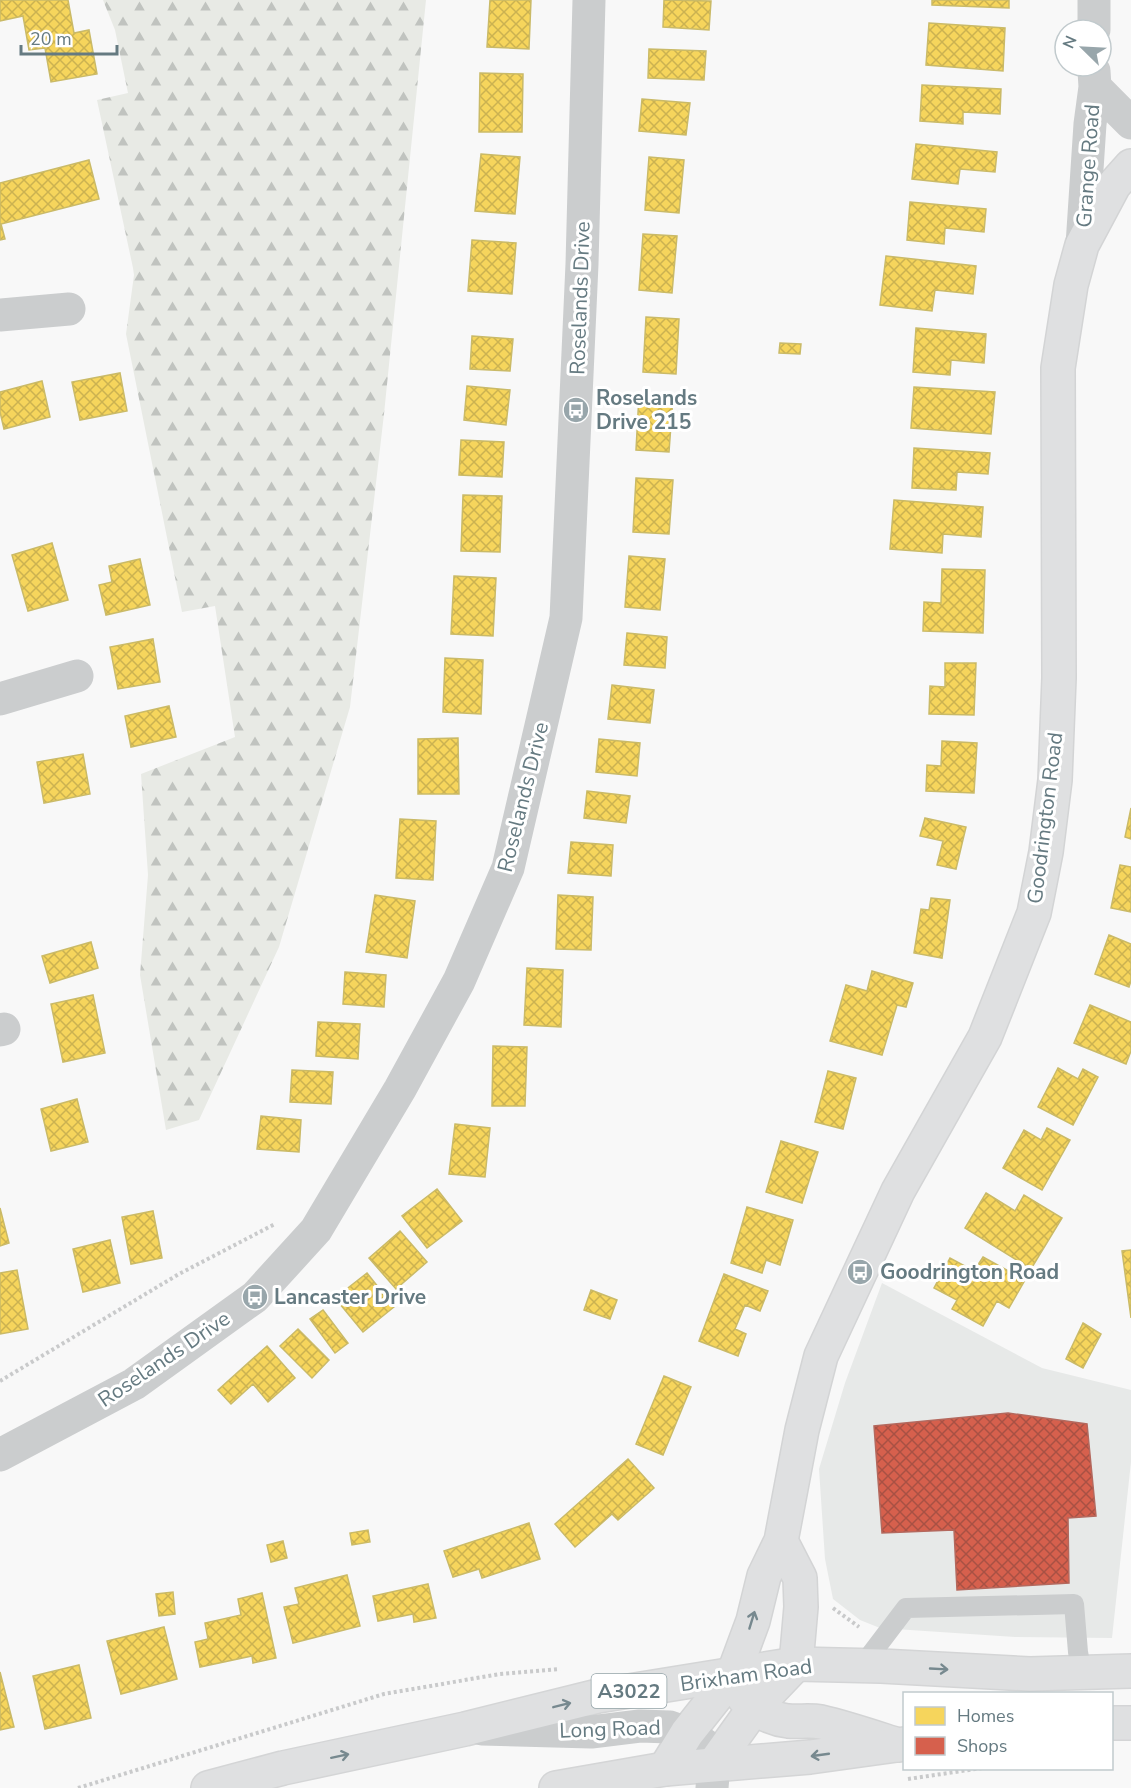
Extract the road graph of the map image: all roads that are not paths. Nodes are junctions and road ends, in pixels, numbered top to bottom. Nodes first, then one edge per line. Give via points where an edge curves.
1 (589, 0) edge
2 (1094, 0) edge
3 (1094, 18) edge
4 (1095, 78) edge
5 (1096, 78) edge
6 (1131, 123) edge
7 (1131, 166) edge
8 (1082, 245) junction
9 (69, 309) dead end
10 (0, 315) edge
11 (77, 676) dead end
12 (0, 699) edge
13 (0, 1455) edge
14 (782, 1541) junction
15 (796, 1664) junction
16 (862, 1666) junction
17 (1123, 1671) edge
18 (1082, 1673) junction
19 (733, 1675) junction
20 (754, 1708) junction
21 (1113, 1723) edge
22 (1131, 1723) edge
23 (465, 1729) junction
24 (687, 1733) junction
25 (901, 1744) edge
26 (713, 1776) edge
27 (665, 1779) edge
28 (208, 1788) edge
29 (560, 1788) edge

1 - 13 street, Roselands Drive via 566,618 508,868 459,981 316,1230 255,1297 134,1384
2 - 3 street
4 - 8 street, Grange Road
5 - 6 street, Grange Road
7 - 8 street, Goodrington Road via 1114,185
8 - 14 street, Goodrington Road via 1071,285 1058,368 1059,678 1055,769 1046,852 1034,913 985,1037 898,1191 821,1356 802,1430
9 - 10 street
11 - 12 street
14 - 15 street via 800,1578
19 -> 14 street, Goodrington Road via 764,1576
15 - 16 street, Brixham Road / A3022
15 - 19 street, Brixham Road / A3022
15 - 20 street
16 -> 18 street, Brixham Road / A3022
16 - 18 lane via 906,1608 1074,1604
17 - 18 street, Brixham Road / A3022
19 - 20 street via 742,1697
23 -> 19 street, Brixham Road / A3022 via 598,1696
19 - 24 street, Goodrington Road
20 - 25 street via 789,1721 821,1722
20 - 26 street
21 - 22 street
23 - 24 street, Long Road via 591,1732 660,1726
28 -> 23 street, Brixham Road / A3022
24 - 26 street, Long Road via 705,1745
24 - 27 street, Goodrington Road
25 -> 26 street
26 - 27 street
27 - 29 street

